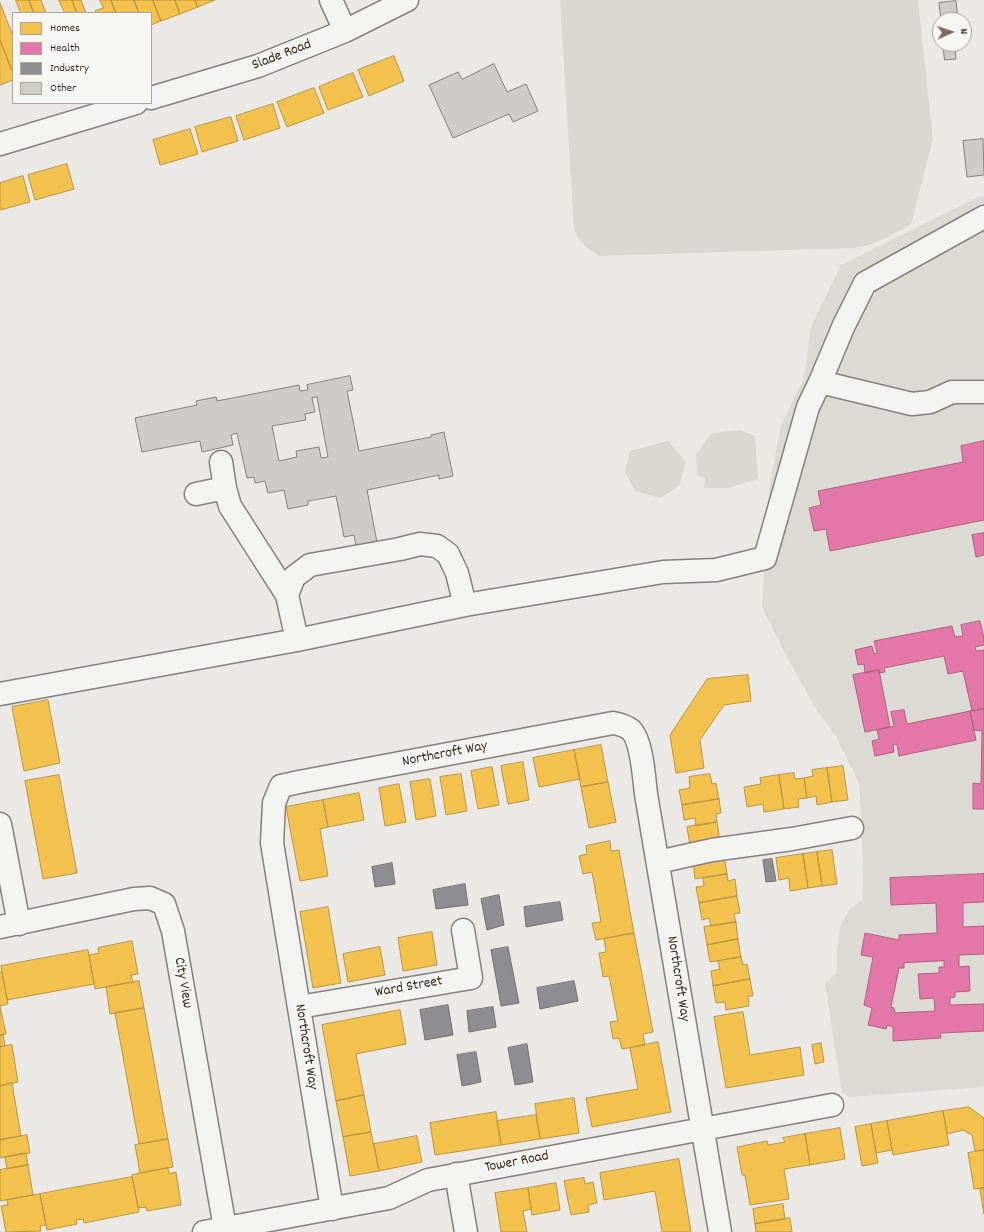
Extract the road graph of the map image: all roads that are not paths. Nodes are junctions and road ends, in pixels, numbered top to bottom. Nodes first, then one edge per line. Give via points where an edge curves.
1 (331, 0) edge
2 (407, 0) edge
3 (345, 31) junction
4 (152, 98) edge
5 (133, 104) edge
6 (0, 144) edge
7 (984, 217) edge
8 (820, 382) junction
9 (984, 392) edge
10 (222, 462) dead end
11 (225, 488) junction
12 (196, 494) dead end
13 (287, 595) junction
14 (465, 605) junction
15 (297, 640) junction
16 (0, 694) edge
17 (0, 824) edge
18 (852, 828) dead end
19 (658, 862) junction
20 (9, 925) edge
21 (463, 930) dead end
22 (299, 1007) junction
23 (832, 1104) dead end
24 (702, 1129) junction
25 (456, 1174) junction
26 (332, 1209) junction
27 (225, 1228) junction
28 (204, 1232) edge
29 (466, 1232) edge
30 (720, 1232) edge

1 - 3 street
2 - 3 street, Slade Road
3 - 4 street, Slade Road via 258,66
5 - 6 street
7 - 8 street via 865,283
8 - 9 street via 912,404 930,402 952,392
8 - 14 street via 808,407 765,558 716,570 663,572
10 - 11 street
11 - 12 street
11 - 13 street via 230,506
13 - 14 street via 294,577 310,564 420,544 437,546 448,554 457,573
13 - 15 street
14 - 15 street
15 - 16 street
17 - 20 street
18 - 19 street via 712,850
19 - 22 street, Northcroft Way via 637,740 631,731 613,723 282,786 274,803 272,843
19 - 24 street, Northcroft Way
20 - 27 street, City View via 134,899 150,898 164,904 173,931
21 - 22 street, Ward Street via 471,978
22 - 26 street, Northcroft Way
23 - 24 street, Tower Road
24 - 25 street, Tower Road
24 - 30 street, Northcroft Way
25 - 26 street, Tower Road via 428,1180 389,1198
25 - 29 street
26 - 27 street, Tower Road
27 - 28 street, Tower Road

